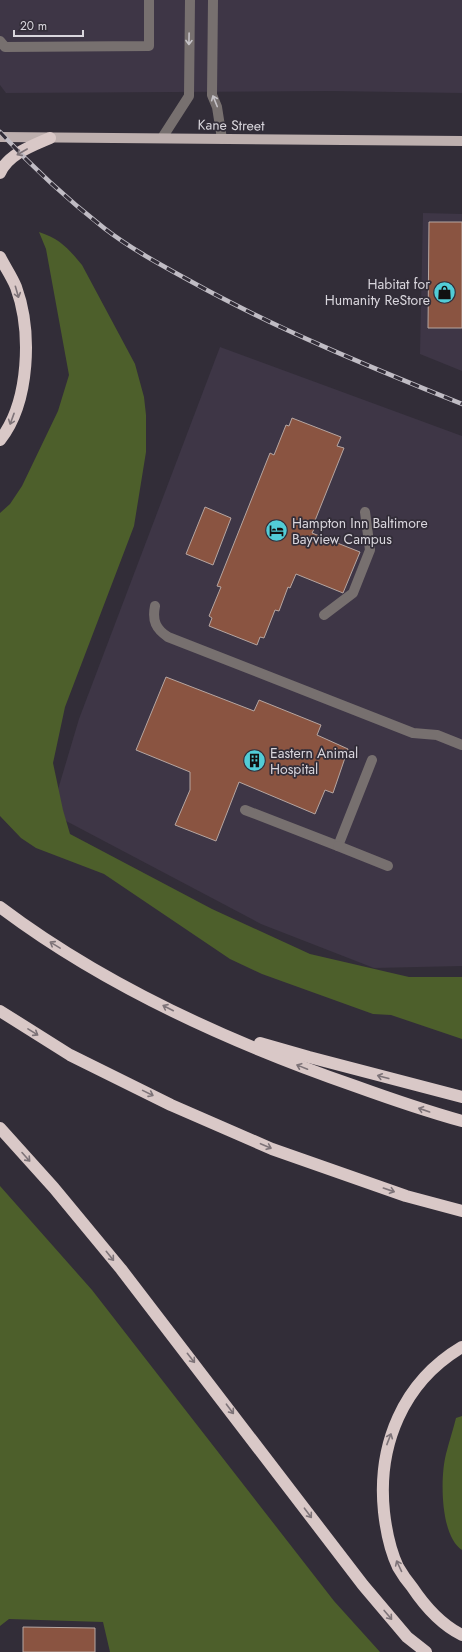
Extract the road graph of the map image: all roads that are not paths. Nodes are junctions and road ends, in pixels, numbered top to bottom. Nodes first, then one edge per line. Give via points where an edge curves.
1 (149, 0) edge
2 (190, 0) edge
3 (213, 0) edge
4 (0, 41) edge
5 (0, 137) edge
6 (50, 138) junction
7 (162, 138) junction
8 (222, 139) junction
9 (462, 141) edge
10 (0, 173) edge
11 (0, 257) edge
12 (0, 440) edge
13 (365, 512) dead end
14 (155, 606) dead end
15 (324, 615) dead end
16 (462, 745) edge
17 (372, 760) dead end
18 (245, 810) dead end
19 (338, 846) junction
20 (388, 866) dead end
21 (0, 907) edge
22 (0, 1011) edge
23 (203, 1025) junction
24 (462, 1097) edge
25 (462, 1121) edge
26 (0, 1128) edge
27 (462, 1211) edge
28 (462, 1347) edge
29 (462, 1635) edge
30 (426, 1652) edge

1 - 4 lane via 149,46 5,47
2 -> 7 lane via 189,96
8 -> 3 lane via 217,107 212,95
5 - 6 main road, Kane Street
6 - 7 main road, Kane Street
6 -> 10 highway via 18,153 3,166
7 - 8 main road, Kane Street
8 - 9 main road, Kane Street
11 -> 12 highway via 16,287 23,316 26,351 22,390 8,430
13 - 15 lane via 370,550 353,593
14 - 16 lane via 155,625 168,638 414,733 437,735
17 - 19 lane
18 - 19 lane
19 - 20 lane
23 -> 21 highway via 116,982 31,930
22 -> 27 highway via 70,1054 171,1105 250,1139 406,1196
24 -> 23 highway via 309,1057
25 -> 23 highway via 304,1069
26 -> 30 highway via 121,1269 363,1585 406,1637
29 -> 28 highway via 422,1603 398,1567 386,1531 382,1490 387,1446 400,1411 418,1383 446,1356

